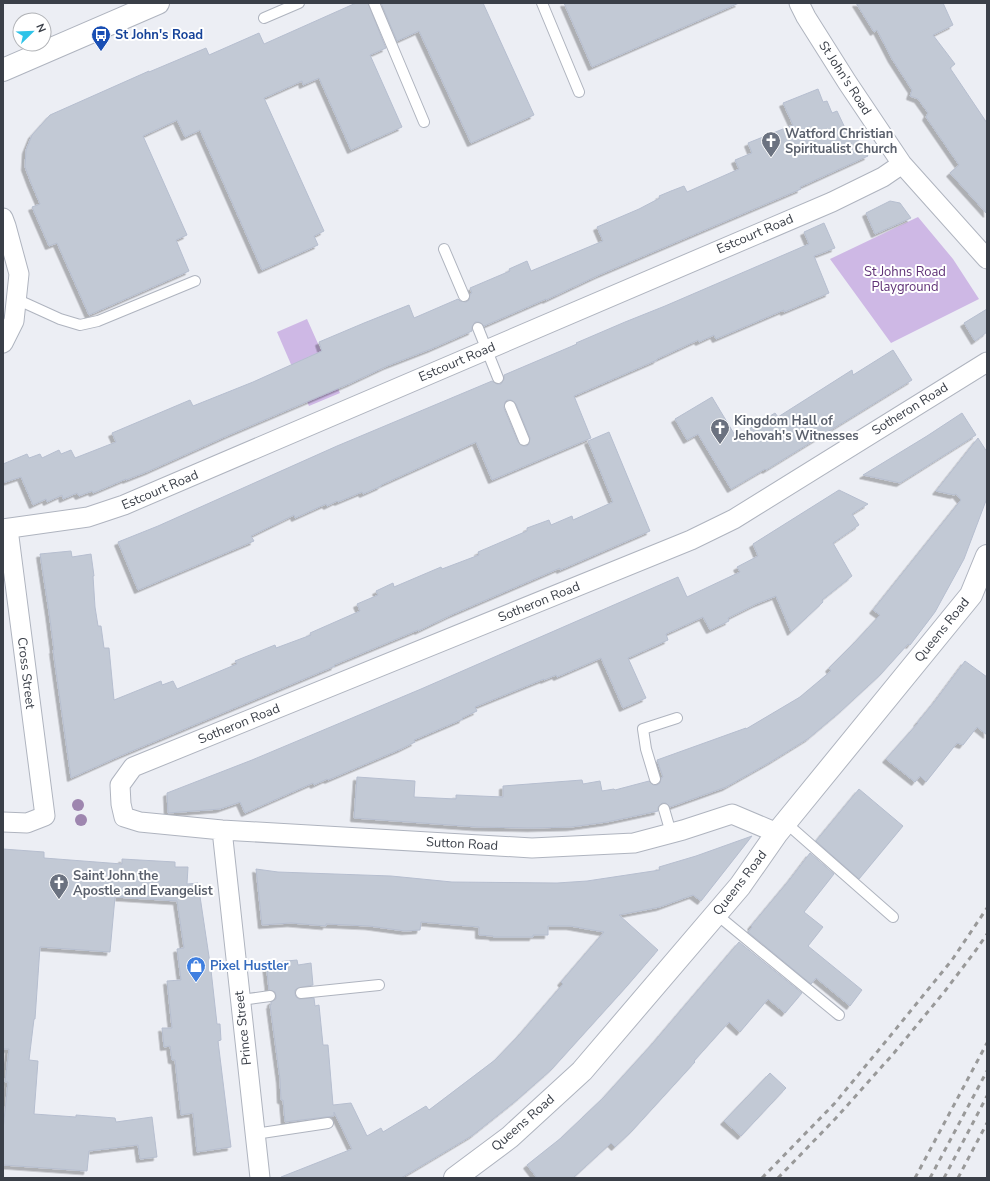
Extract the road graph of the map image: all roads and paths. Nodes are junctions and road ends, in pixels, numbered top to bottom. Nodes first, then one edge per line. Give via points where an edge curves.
1 (299, 3) edge
2 (374, 3) edge
3 (542, 3) edge
4 (799, 3) edge
5 (146, 5) edge
6 (264, 18) dead end
7 (3, 70) edge
8 (579, 92) dead end
9 (424, 122) dead end
10 (902, 164) junction
11 (3, 218) edge
12 (444, 249) dead end
13 (987, 259) edge
14 (196, 281) dead end
15 (464, 296) dead end
16 (16, 299) junction
17 (478, 328) dead end
18 (3, 343) edge
19 (486, 349) junction
20 (987, 362) edge
21 (498, 378) dead end
22 (510, 406) dead end
23 (524, 440) dead end
24 (6, 529) edge
25 (987, 556) edge
26 (677, 718) dead end
27 (655, 779) dead end
28 (664, 809) dead end
29 (3, 822) edge
30 (140, 822) joint
31 (781, 828) junction
32 (222, 830) junction
33 (671, 833) junction
34 (716, 914) junction
35 (893, 917) dead end
36 (379, 985) dead end
37 (301, 993) dead end
38 (270, 996) dead end
39 (240, 1000) junction
40 (839, 1015) dead end
41 (328, 1123) dead end
42 (255, 1134) junction
43 (260, 1178) edge
44 (455, 1178) edge

1 - 6 lane
2 - 9 lane
3 - 8 lane
4 - 10 street, St John's Road via 846,82
5 - 7 street
10 - 13 street, St John's Road
10 - 19 street, Estcourt Road via 883,177 832,202
11 - 16 street via 19,274
12 - 15 lane
14 - 16 lane via 98,321 80,325
16 - 18 street via 14,321
17 - 19 lane
19 - 21 lane
19 - 24 street, Estcourt Road via 124,505 88,518
20 - 30 street, Sotheron Road via 734,519 691,540 133,768 120,785 121,804 124,818
22 - 23 lane
24 - 29 street, Cross Street via 45,816 27,823
25 - 31 street, Queens Road via 971,595
26 - 27 lane via 643,729
28 - 33 lane
30 - 32 street, Sutton Road
31 - 33 street, Sutton Road via 732,814
31 - 34 street, Queens Road via 740,886
31 - 35 lane
32 - 33 street, Sutton Road via 532,848 634,843
32 - 39 street, Prince Street
34 - 40 lane
34 - 44 street, Queens Road via 582,1071 510,1137
36 - 37 lane
38 - 39 lane
39 - 42 street, Prince Street
41 - 42 lane
42 - 43 street, Prince Street

